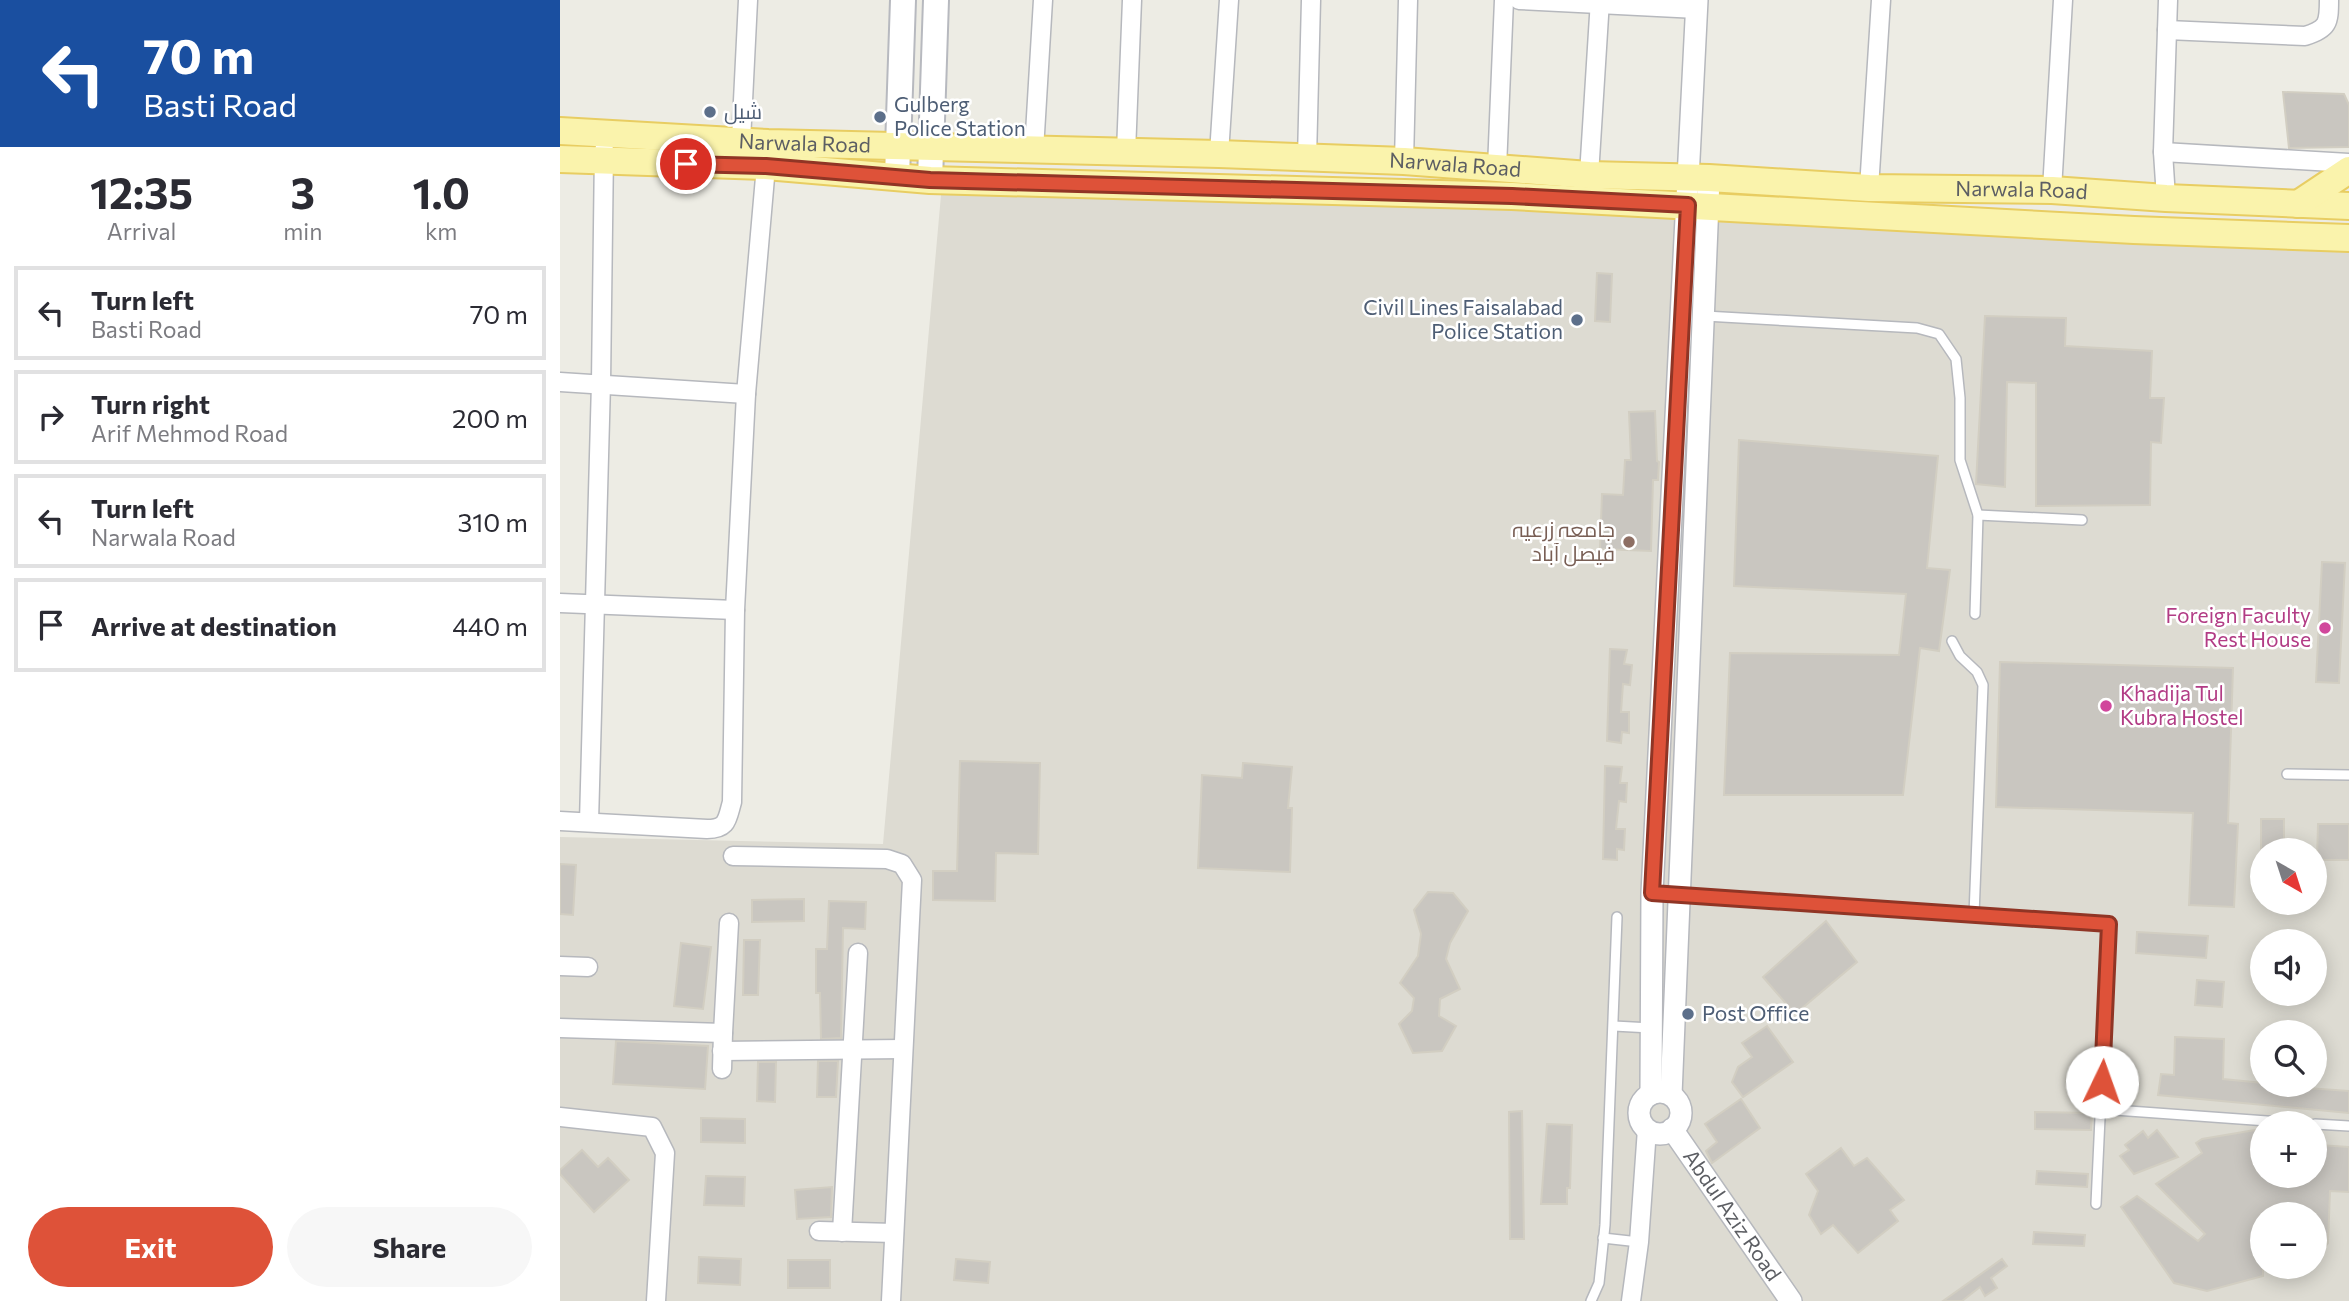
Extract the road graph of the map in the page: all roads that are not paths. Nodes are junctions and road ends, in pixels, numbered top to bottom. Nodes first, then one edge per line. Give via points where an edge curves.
1 (748, 0) edge
2 (904, 0) edge
3 (936, 0) edge
4 (1043, 0) edge
5 (1132, 0) edge
6 (1229, 0) edge
7 (1311, 0) edge
8 (1408, 0) edge
9 (1504, 0) edge
10 (1519, 0) edge
11 (1881, 0) edge
12 (2063, 0) edge
13 (2168, 0) edge
14 (2329, 0) edge
15 (1599, 1) edge
16 (1697, 5) edge
17 (2167, 30) junction
18 (560, 131) edge
19 (602, 132) junction
20 (741, 141) junction
21 (897, 146) junction
22 (932, 147) junction
23 (1034, 150) junction
24 (1126, 152) junction
25 (2163, 152) junction
26 (1219, 154) junction
27 (1307, 158) junction
28 (560, 159) edge
29 (605, 161) junction
30 (1404, 161) junction
31 (2349, 163) edge
32 (766, 166) junction
33 (1497, 168) junction
34 (2349, 170) edge
35 (1589, 175) junction
36 (897, 177) junction
37 (1699, 178) junction
38 (930, 180) junction
39 (1869, 188) junction
40 (2052, 190) junction
41 (2166, 198) junction
42 (2298, 204) junction
43 (2349, 205) edge
44 (1698, 206) junction
45 (2349, 237) edge
46 (1703, 316) junction
47 (560, 382) edge
48 (601, 383) junction
49 (746, 394) junction
50 (1678, 406) junction
51 (1699, 407) junction
52 (1978, 515) junction
53 (2082, 520) dead end
54 (560, 603) edge
55 (596, 604) junction
56 (735, 610) junction
57 (1975, 614) dead end
58 (1952, 641) dead end
59 (1665, 653) junction
60 (1689, 654) junction
61 (2287, 774) dead end
62 (2349, 775) edge
63 (560, 821) edge
64 (589, 822) junction
65 (1655, 834) junction
66 (1681, 835) junction
67 (733, 856) dead end
68 (1652, 893) junction
69 (1679, 895) junction
70 (1974, 915) junction
71 (1617, 917) dead end
72 (729, 923) dead end
73 (858, 953) dead end
74 (560, 966) edge
75 (588, 967) dead end
76 (1614, 1026) junction
77 (560, 1028) edge
78 (1651, 1028) junction
79 (852, 1049) junction
80 (903, 1049) junction
81 (722, 1051) junction
82 (1661, 1094) junction
83 (2101, 1108) junction
84 (560, 1117) edge
85 (2250, 1120) edge
86 (2327, 1125) edge
87 (2349, 1126) edge
88 (1647, 1129) junction
89 (1672, 1129) junction
90 (2096, 1204) dead end
91 (819, 1231) dead end
92 (842, 1231) junction
93 (894, 1233) junction
94 (1603, 1238) junction
95 (1639, 1242) junction
96 (656, 1301) edge
97 (891, 1301) edge
98 (1591, 1301) edge
99 (1631, 1301) edge
100 (1791, 1301) edge

1 - 20 street
2 - 21 main road
3 - 22 main road
4 - 23 street
5 - 24 street
6 - 26 street
7 - 27 street
8 - 30 street
9 - 33 street
10 - 15 street
11 - 39 street
12 - 40 street
13 - 17 street
14 - 17 street via 2329,20 2319,32 2305,36
15 - 16 street
15 - 35 street
16 - 37 street
17 - 25 street
18 - 19 main road, Narwala Road
19 - 20 main road, Narwala Road
19 - 29 street
20 - 21 main road, Narwala Road
21 - 22 main road, Narwala Road
21 - 36 main road
22 - 23 main road, Narwala Road
22 - 38 main road
23 - 24 main road, Narwala Road
24 - 26 main road, Narwala Road
25 - 31 street
25 - 41 street
26 - 27 main road, Narwala Road
27 - 30 main road, Narwala Road
28 - 29 main road, Narwala Road
29 - 32 main road, Narwala Road
29 - 48 street
30 - 33 main road, Narwala Road
32 - 36 main road, Narwala Road
32 - 49 street
33 - 35 main road, Narwala Road
34 - 42 main road
35 - 37 main road, Narwala Road
36 - 38 main road, Narwala Road
37 - 39 main road, Narwala Road
37 - 44 street
38 - 44 main road, Narwala Road via 1512,196
39 - 40 main road, Narwala Road
40 - 41 main road, Narwala Road
41 - 42 main road, Narwala Road
42 - 43 main road, Narwala Road
44 - 45 main road, Narwala Road
44 - 46 street
44 - 50 street
46 - 51 street
46 - 52 lane via 1917,328 1939,334 1956,359 1960,460
47 - 48 street
48 - 49 street
48 - 55 street
49 - 56 street
50 - 51 street
50 - 59 street
51 - 60 street
52 - 53 lane
52 - 57 lane
54 - 55 street
55 - 56 street
55 - 64 street
56 - 64 street via 732,802 726,822 718,829
58 - 70 lane via 1983,685
59 - 60 street
59 - 65 street
60 - 66 street
61 - 62 lane
63 - 64 street
65 - 66 street
65 - 68 street
66 - 69 street
67 - 80 street via 902,863 912,880
68 - 69 lane
68 - 78 street
69 - 70 lane
69 - 82 street
70 - 83 lane via 2109,924
71 - 76 lane
72 - 81 street
73 - 79 street
74 - 75 street
76 - 78 lane
76 - 94 lane
77 - 81 street
78 - 82 street
79 - 80 street
79 - 81 street
79 - 92 street
80 - 93 street
82 - 88 street via 1641,1103 1642,1124
82 - 89 street via 1679,1105 1681,1112
83 - 85 lane
83 - 90 lane
84 - 96 street via 652,1127 665,1153
86 - 87 lane
88 - 89 street via 1660,1134
88 - 95 street
89 - 100 street, Abdul Aziz Road
91 - 92 street
92 - 93 street
93 - 97 street
94 - 95 lane
94 - 98 lane via 1599,1283
95 - 99 street

